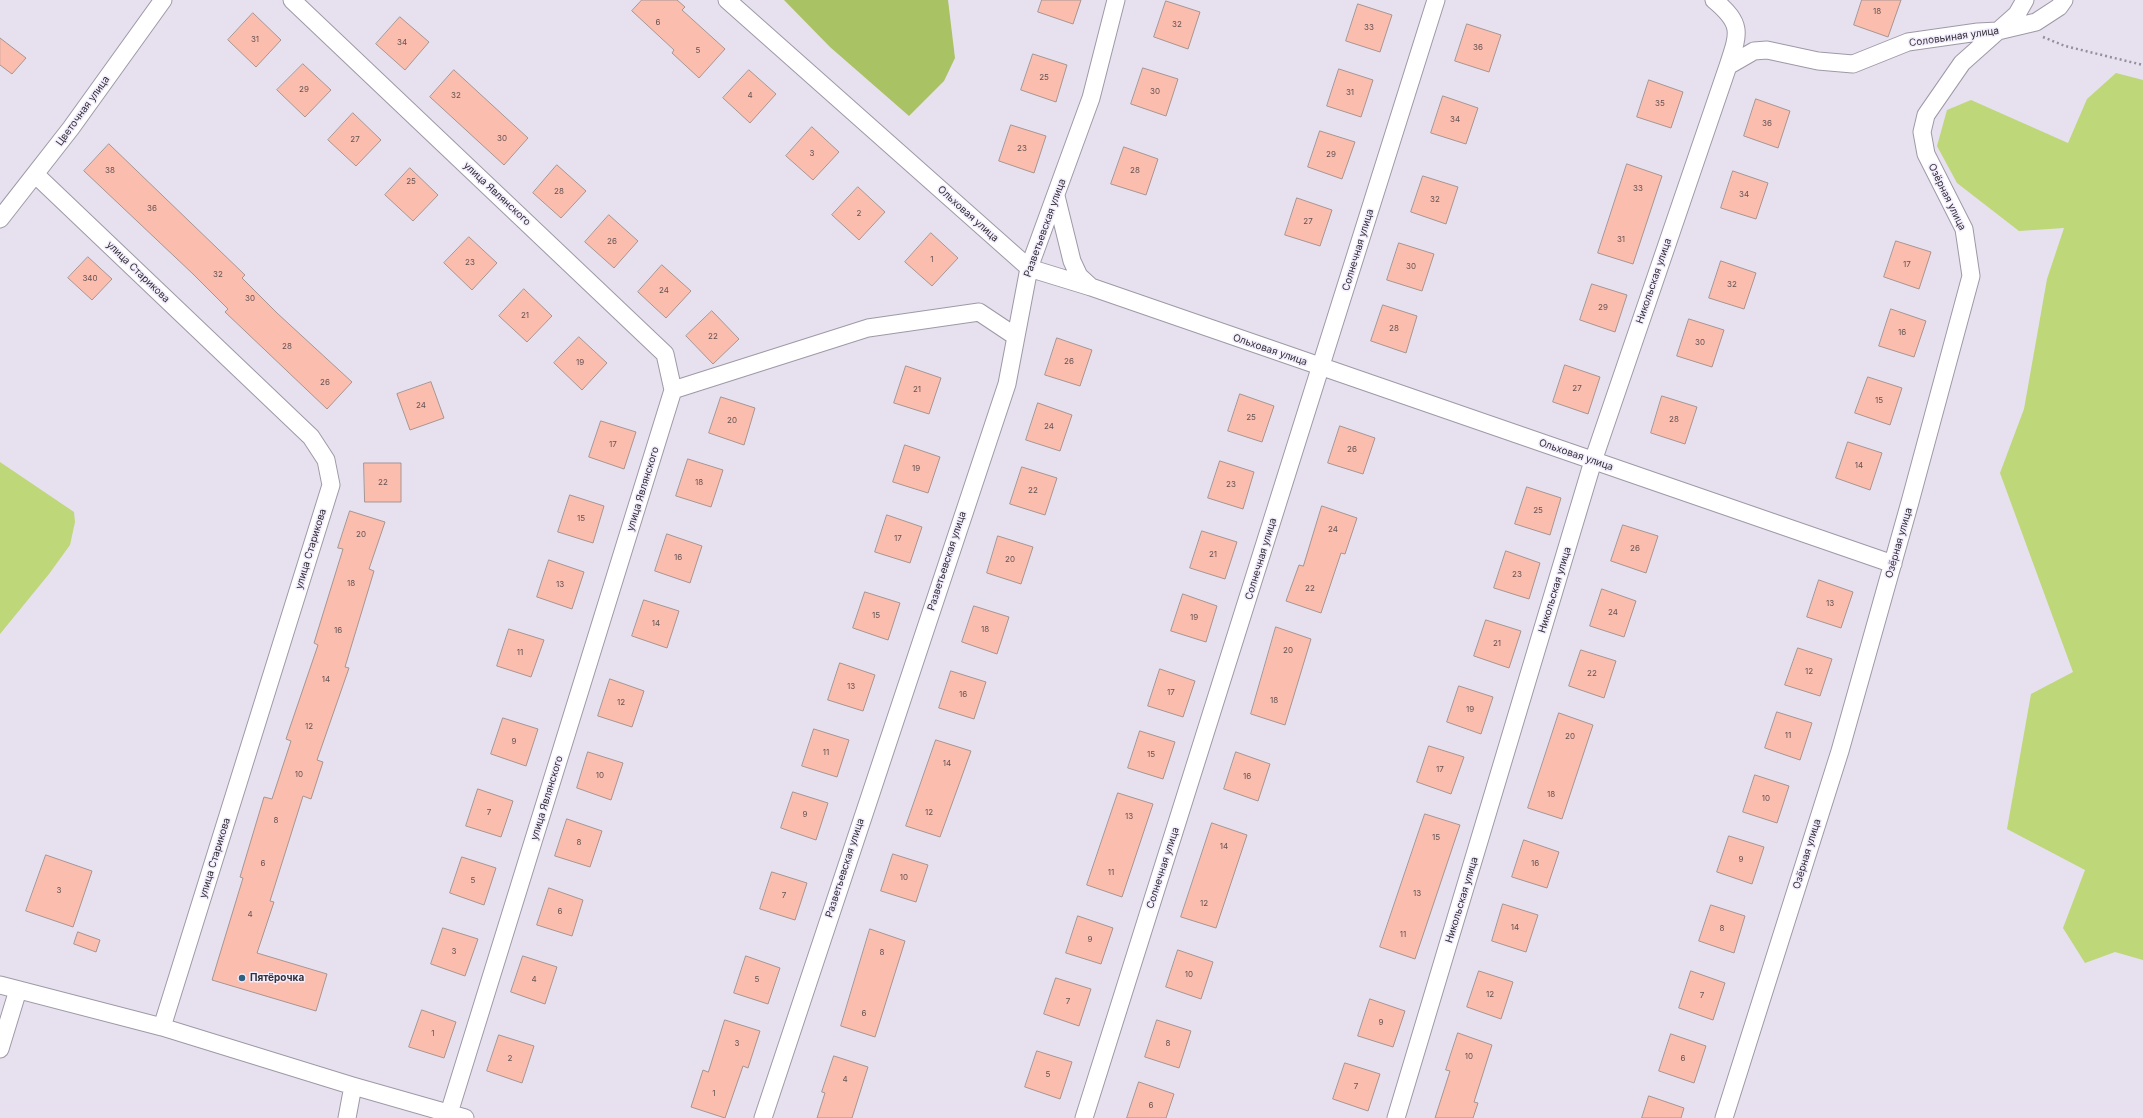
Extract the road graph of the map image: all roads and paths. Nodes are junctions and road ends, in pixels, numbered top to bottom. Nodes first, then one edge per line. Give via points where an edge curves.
1 (163, 0) edge
2 (292, 0) edge
3 (727, 0) edge
4 (1116, 0) edge
5 (1436, 0) edge
6 (1714, 0) edge
7 (2024, 0) edge
8 (2064, 0) edge
9 (2018, 26) junction
10 (1998, 30) junction
11 (2143, 65) edge
12 (1728, 66) junction
13 (36, 174) junction
14 (1056, 196) junction
15 (0, 219) edge
16 (1028, 268) junction
17 (1091, 287) junction
18 (1015, 336) junction
19 (1321, 368) junction
20 (673, 390) junction
21 (1593, 461) junction
22 (1893, 564) junction
23 (0, 985) edge
24 (18, 990) junction
25 (162, 1027) junction
26 (0, 1049) edge
27 (353, 1086) junction
28 (457, 1116) edge
29 (346, 1118) edge
30 (763, 1118) edge
31 (1084, 1118) edge
32 (1396, 1118) edge
33 (1724, 1118) edge

1 - 13 street, Цветочная улица
2 - 20 street, улица Являнского via 665,354
3 - 16 street, Ольховая улица
4 - 14 street, Разветьевская улица via 1091,98
5 - 19 street, Солнечная улица
6 - 12 street via 1726,10 1735,24 1738,38
7 - 10 street, Озёрная улица via 2017,14
8 - 9 street, Соловьиная улица via 2059,7 2036,22
9 - 10 street, Соловьиная улица
9 - 11 path via 2065,46
10 - 12 street, Соловьиная улица via 1908,42 1853,64 1818,61 1767,50 1754,51
10 - 22 street, Озёрная улица via 1962,64 1926,115 1922,132 1926,154 1964,230 1972,276
12 - 21 street, Никольская улица
13 - 15 street, Цветочная улица
13 - 25 street, улица Старикова via 311,437 326,460 331,485
14 - 16 street, Разветьевская улица
14 - 17 street via 1072,261 1079,276
16 - 17 street, Ольховая улица
16 - 18 street, Разветьевская улица
17 - 19 street, Ольховая улица
18 - 20 street via 979,312 868,328
18 - 30 street, Разветьевская улица via 1007,384
19 - 21 street, Ольховая улица
19 - 31 street, Солнечная улица
20 - 28 street, улица Являнского
21 - 22 street, Ольховая улица
21 - 32 street, Никольская улица
22 - 33 street, Озёрная улица via 1840,751
23 - 24 street
24 - 25 street
24 - 26 street
25 - 27 street
27 - 28 street
27 - 29 street

